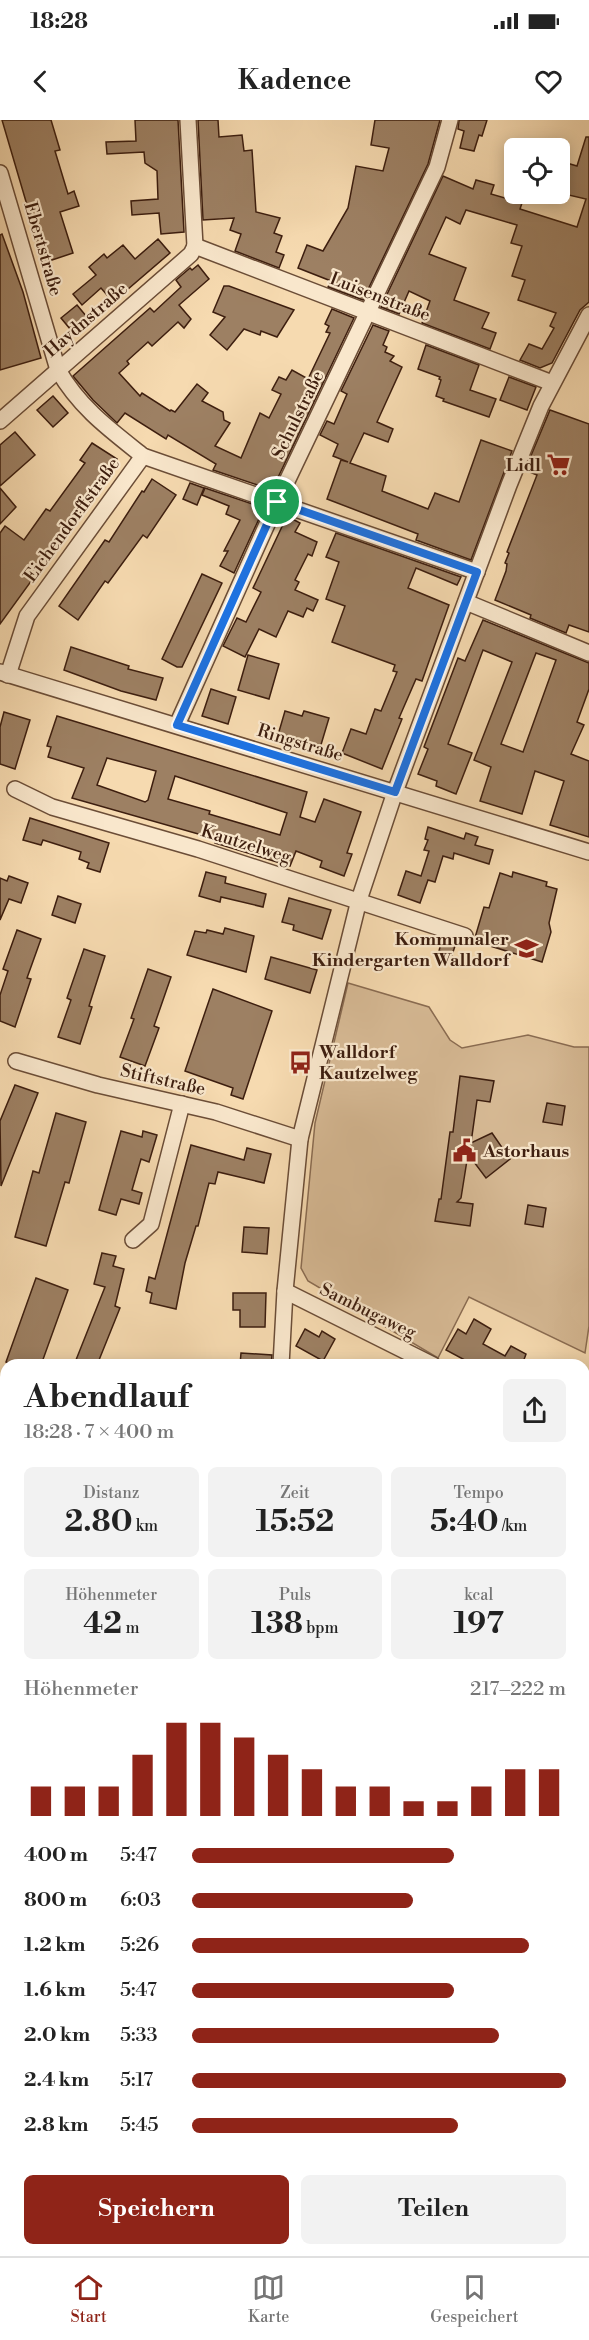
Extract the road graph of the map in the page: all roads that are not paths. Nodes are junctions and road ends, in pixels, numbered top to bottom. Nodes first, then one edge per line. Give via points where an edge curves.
1 (188, 120) edge
2 (450, 120) edge
3 (0, 173) edge
4 (195, 246) junction
5 (367, 314) junction
6 (589, 315) edge
7 (58, 370) junction
8 (552, 383) junction
9 (0, 421) edge
10 (143, 456) junction
11 (277, 502) junction
12 (477, 572) junction
13 (465, 602) junction
14 (589, 653) edge
15 (4, 673) edge
16 (177, 725) junction
17 (15, 789) dead end
18 (395, 792) junction
19 (589, 852) edge
20 (359, 900) junction
21 (465, 936) dead end
22 (16, 1061) dead end
23 (182, 1104) junction
24 (300, 1139) junction
25 (133, 1240) dead end
26 (285, 1291) junction
27 (281, 1359) edge
28 (421, 1359) edge

1 - 4 street
2 - 5 street, Schulstraße via 437,166
3 - 7 street, Ebertstraße
4 - 5 street, Luisenstraße
4 - 7 street, Haydnstraße via 191,254
5 - 8 street, Luisenstraße
5 - 11 street, Schulstraße
6 - 8 street
7 - 9 street, Haydnstraße
7 - 10 street, Ebertstraße via 76,398
8 - 12 street via 508,485
10 - 11 street, Ebertstraße
10 - 15 street, Eichendorffstraße via 27,616
11 - 12 street, Ebertstraße
11 - 16 street, Schulstraße
12 - 13 street
13 - 14 street
13 - 18 street
15 - 16 street, Ringstraße
16 - 18 street, Ringstraße
17 - 20 street, Kautzelweg via 52,807
18 - 19 street, Ringstraße
18 - 20 street
20 - 21 street, Kautzelweg
20 - 24 street
22 - 23 street, Stiftstraße
23 - 24 street, Stiftstraße
23 - 25 street via 150,1224
24 - 26 street
26 - 27 street
26 - 28 street, Sambugaweg

